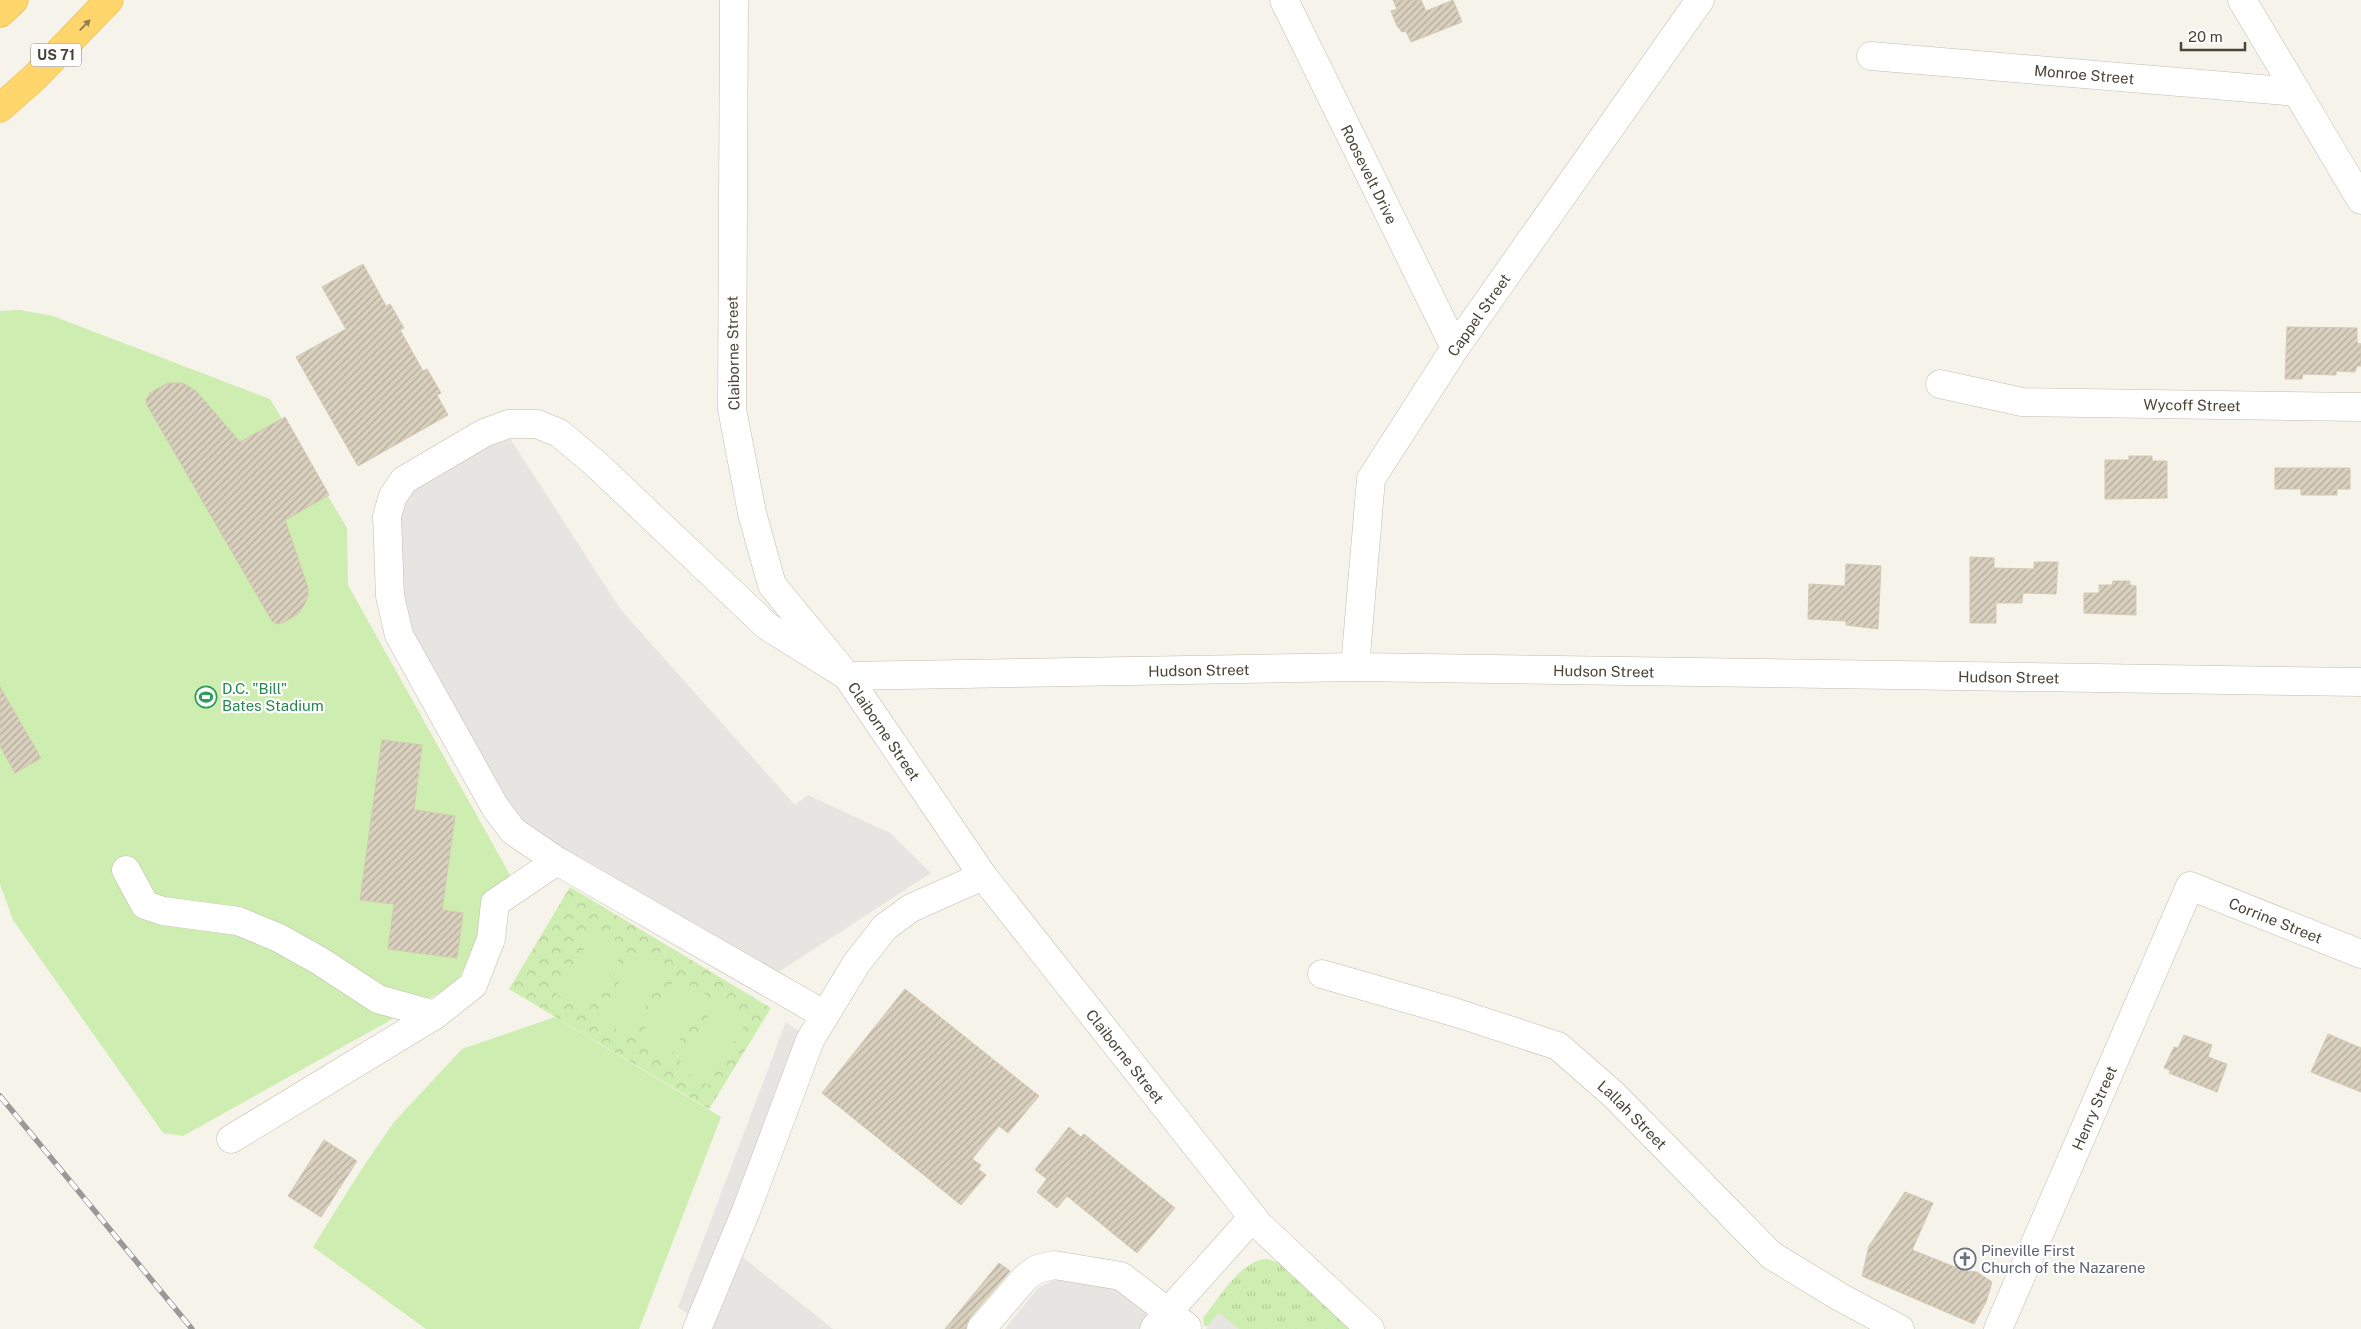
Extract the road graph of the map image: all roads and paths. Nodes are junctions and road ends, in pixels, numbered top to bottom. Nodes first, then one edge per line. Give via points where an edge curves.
1 (14, 0) edge
2 (109, 0) edge
3 (734, 0) edge
4 (1284, 0) edge
5 (1700, 0) edge
6 (2242, 0) edge
7 (0, 13) edge
8 (1871, 56) dead end
9 (2297, 92) junction
10 (0, 108) edge
11 (2361, 200) edge
12 (1455, 348) junction
13 (1940, 384) dead end
14 (2361, 407) edge
15 (1354, 667) junction
16 (847, 676) junction
17 (2361, 682) edge
18 (557, 862) junction
19 (126, 870) dead end
20 (983, 876) junction
21 (2190, 886) joint
22 (2361, 954) edge
23 (1322, 974) dead end
24 (435, 1015) junction
25 (825, 1015) junction
26 (231, 1139) dead end
27 (1253, 1217) junction
28 (1121, 1276) junction
29 (1197, 1280) junction
30 (1170, 1323) edge
31 (697, 1329) edge
32 (981, 1329) edge
33 (1370, 1329) edge
34 (1900, 1329) edge
35 (1998, 1329) edge

1 - 7 highway
10 -> 2 highway, US 71 via 35,77
3 - 16 street, Claiborne Street via 732,409 752,513 772,585
4 - 12 street, Roosevelt Drive
5 - 12 street, Cappel Street
6 - 9 street
8 - 9 street, Monroe Street
9 - 11 street
12 - 15 street, Cappel Street via 1371,479
13 - 14 street, Wycoff Street via 2022,402
15 - 16 street, Hudson Street
15 - 17 street, Hudson Street
16 - 18 street via 767,626 596,464 559,434 537,424 508,424 484,433 404,480 393,496 387,516 390,596 399,635 495,807 513,831
16 - 20 street, Claiborne Street
18 - 24 street via 495,904 492,939 472,985
18 - 25 street
19 - 24 street via 144,904 163,911 238,920 287,942 378,999
20 - 25 street via 911,908 884,927 856,964
20 - 27 street, Claiborne Street
21 - 22 street, Corrine Street
21 - 35 street, Henry Street
23 - 34 street, Lallah Street via 1558,1046 1614,1094 1771,1255
24 - 26 street
25 - 31 street via 810,1040 746,1211
27 - 29 street
27 - 33 street, Claiborne Street
28 - 29 street via 1144,1284 1168,1287
28 - 30 street
28 - 32 street via 1054,1265 1037,1269 1025,1278
29 - 30 street

